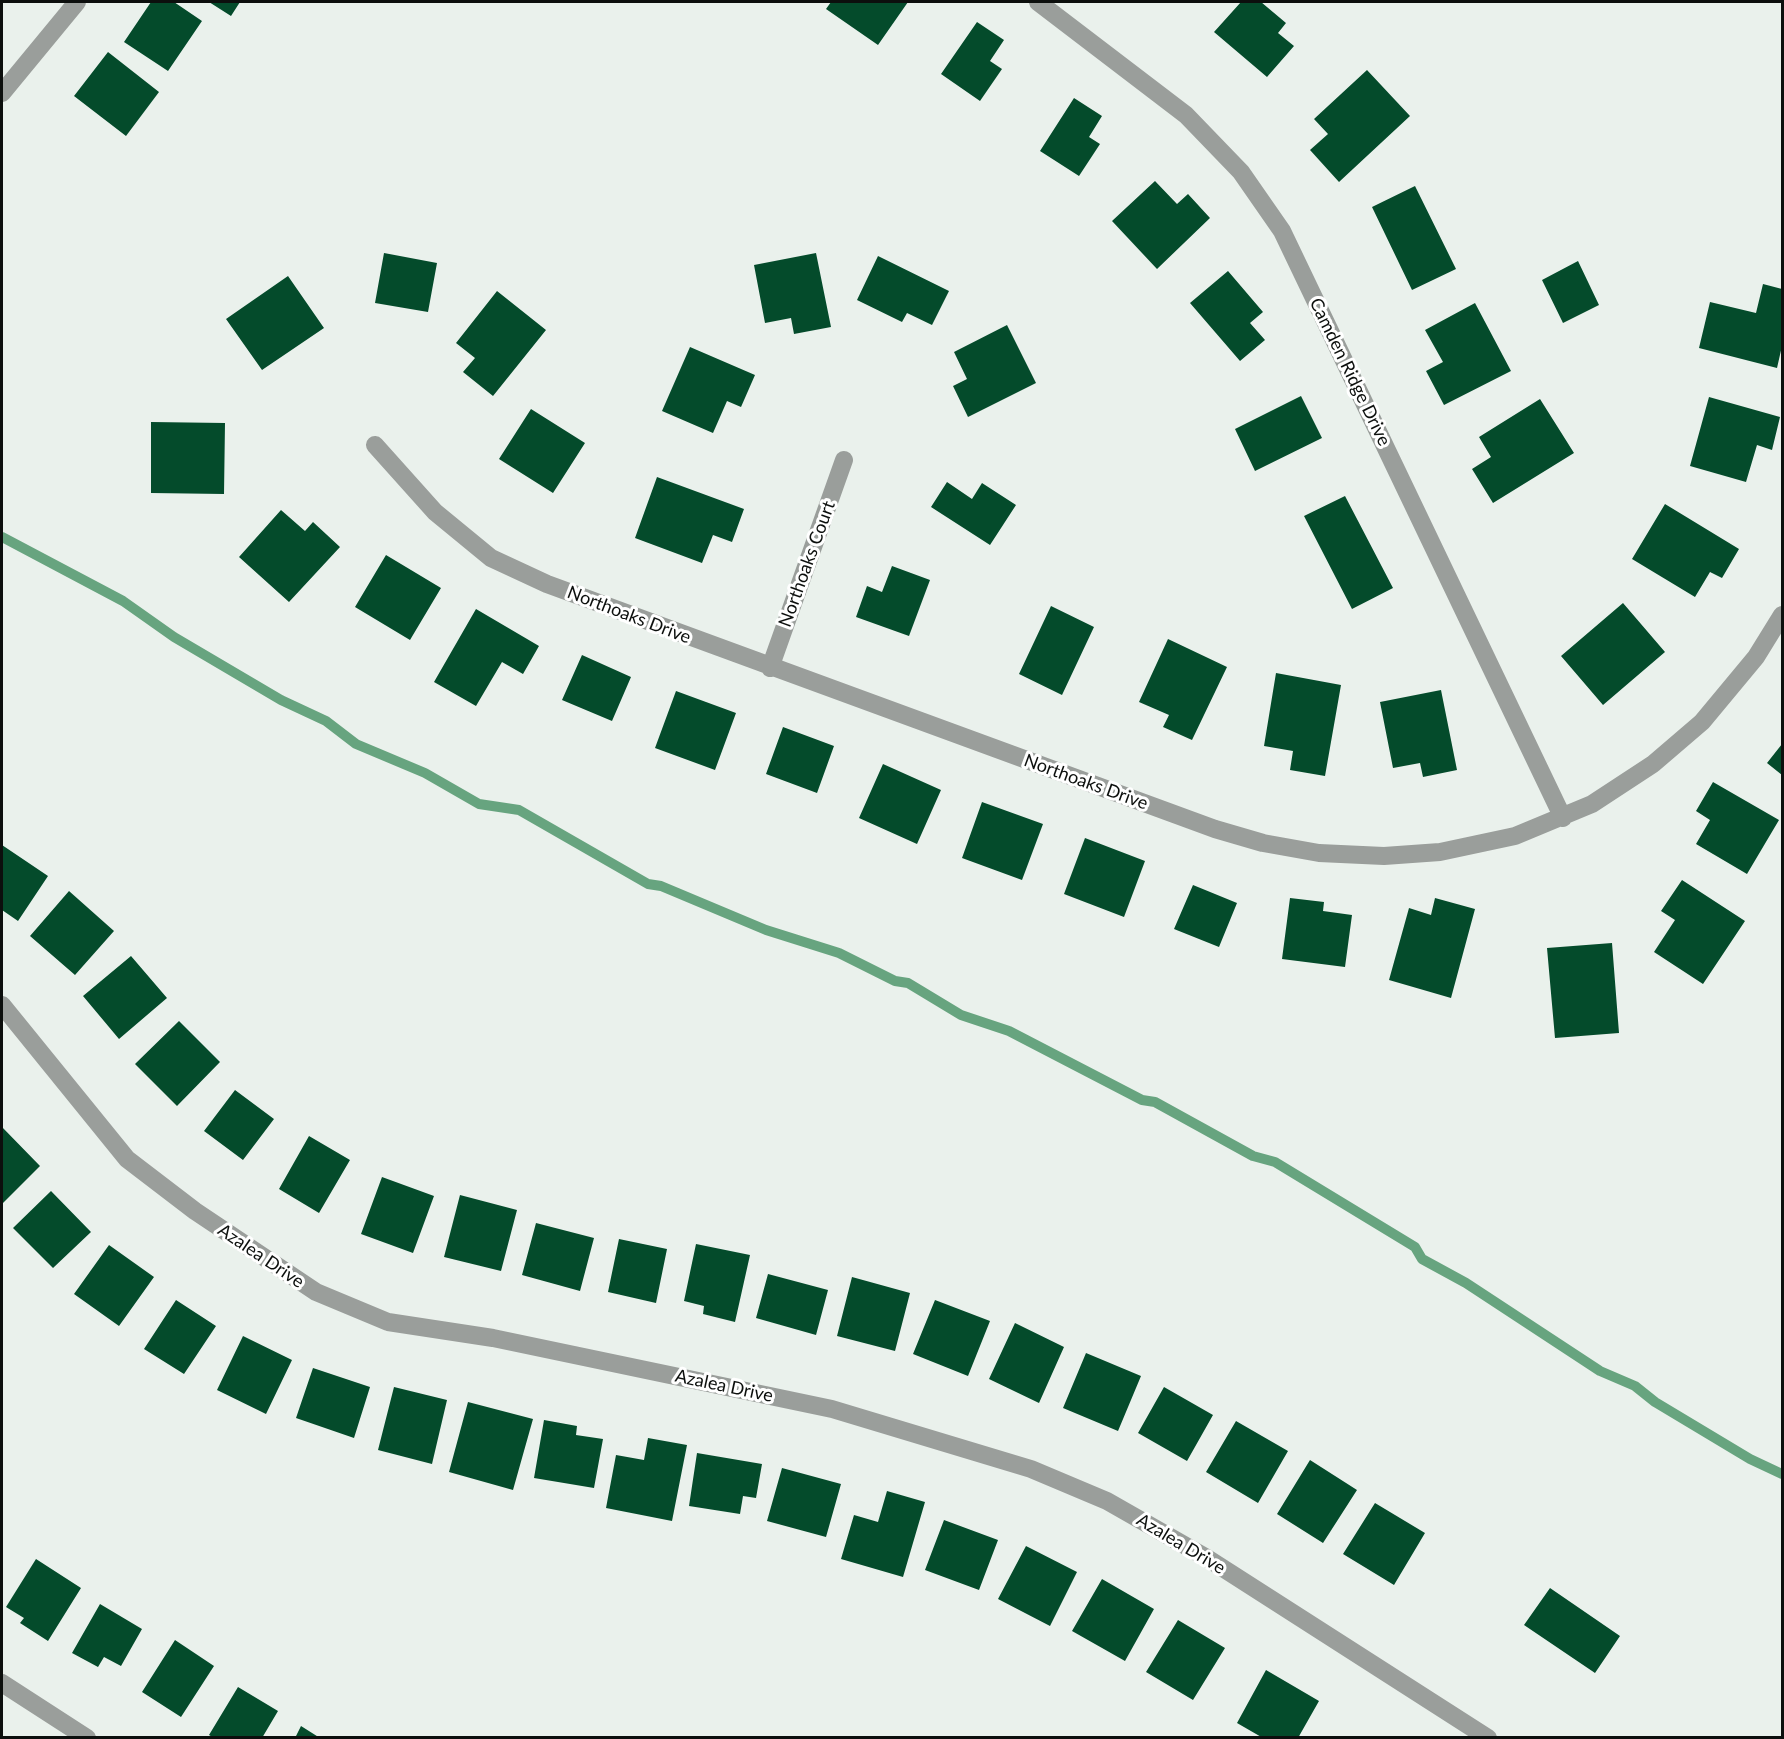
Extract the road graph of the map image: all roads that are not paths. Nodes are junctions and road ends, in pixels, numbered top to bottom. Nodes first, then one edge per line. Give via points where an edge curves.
1 (77, 2) edge
2 (1038, 2) edge
3 (2, 93) edge
4 (375, 445) dead end
5 (844, 460) dead end
6 (1782, 615) edge
7 (770, 668) junction
8 (1563, 818) junction
9 (2, 1005) edge
10 (2, 1683) edge
11 (87, 1737) edge
12 (1488, 1737) edge

1 - 3 street
2 - 8 street, Camden Ridge Drive via 1194,122 1242,172 1282,231
4 - 7 street, Northoaks Drive via 435,512 491,558 547,584
5 - 7 street, Northoaks Court
6 - 8 street, Northoaks Drive via 1756,657 1702,722 1653,764
7 - 8 street, Northoaks Drive via 1263,843 1319,853 1395,856 1498,840
9 - 12 street, Azalea Drive via 127,1159 195,1211 316,1292 388,1322 493,1338 832,1409 1031,1469 1107,1501 1207,1558
10 - 11 street

